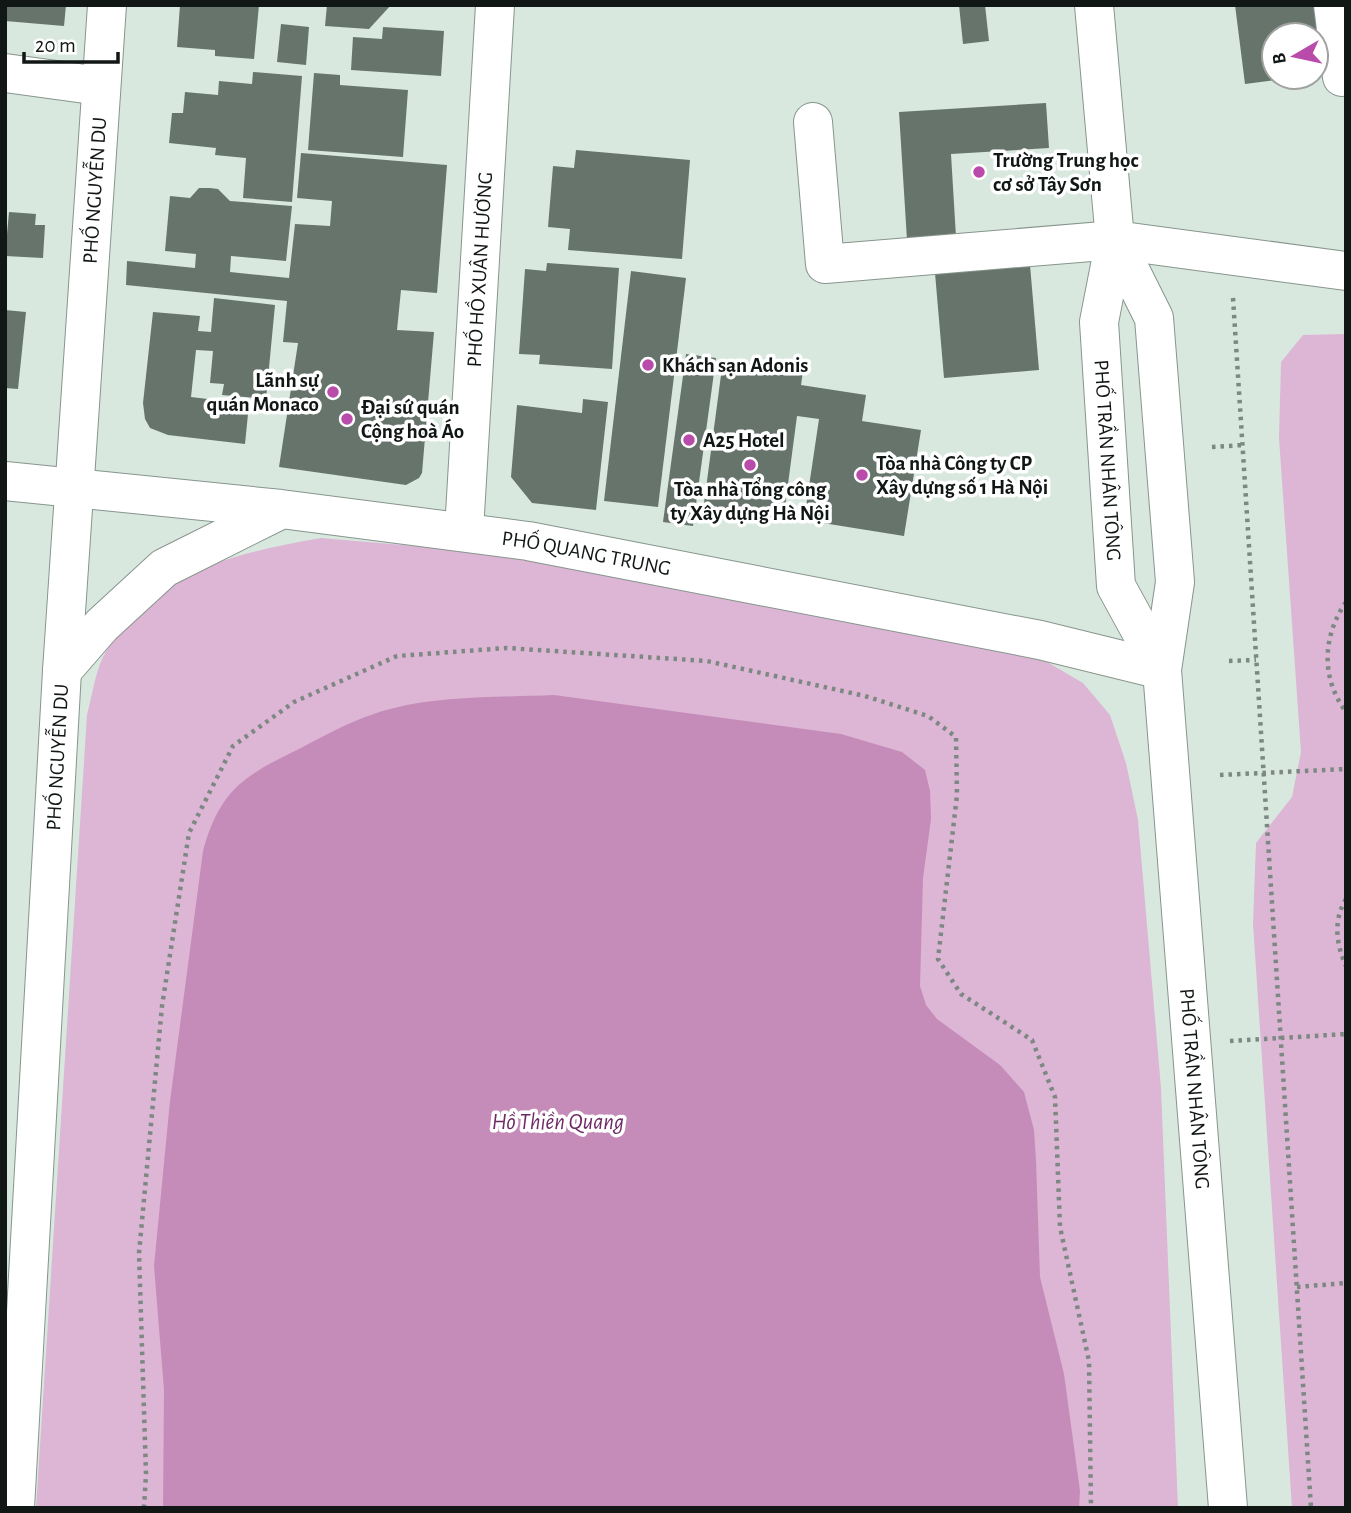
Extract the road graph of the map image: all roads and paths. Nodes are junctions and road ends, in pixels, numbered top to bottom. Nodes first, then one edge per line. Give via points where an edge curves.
1 (107, 5) edge
2 (495, 5) edge
3 (1094, 5) edge
4 (1333, 5) edge
5 (5, 73) edge
6 (1342, 77) dead end
7 (100, 86) junction
8 (813, 122) dead end
9 (1115, 240) junction
10 (1346, 271) edge
11 (1233, 298) dead end
12 (1242, 445) junction
13 (1212, 447) dead end
14 (5, 481) edge
15 (74, 490) junction
16 (281, 509) junction
17 (464, 531) junction
18 (1346, 602) edge
19 (1256, 660) junction
20 (1229, 661) dead end
21 (1162, 670) junction
22 (62, 671) junction
23 (1346, 712) edge
24 (1346, 769) edge
25 (1264, 772) junction
26 (1220, 775) dead end
27 (1346, 899) edge
28 (1345, 964) edge
29 (1346, 1034) edge
30 (1280, 1038) junction
31 (1230, 1041) dead end
32 (1346, 1283) edge
33 (1297, 1287) junction
34 (12, 1492) edge
35 (144, 1508) edge
36 (1091, 1508) edge
37 (1228, 1508) edge
38 (1311, 1508) edge

1 - 7 street, PHỐ NGUYỄN DU
2 - 17 street, PHỐ HỒ XUÂN HƯƠNG
3 - 9 street, PHỐ TRẦN NHÂN TÔNG
4 - 6 street
5 - 7 street
7 - 15 street, PHỐ NGUYỄN DU
8 - 9 street via 825,264
9 - 10 street
9 - 21 street, PHỐ TRẦN NHÂN TÔNG via 1154,318 1175,582
9 - 21 street, PHỐ TRẦN NHÂN TÔNG via 1099,322 1115,586
11 - 12 path
12 - 13 path
12 - 19 path
14 - 15 street, PHỐ QUANG TRUNG
15 - 16 street, PHỐ QUANG TRUNG
15 - 22 street, PHỐ NGUYỄN DU
16 - 17 street, PHỐ QUANG TRUNG
16 - 22 street via 164,568 102,625
17 - 21 street, PHỐ QUANG TRUNG via 1040,640
18 - 23 path via 1335,618 1327,646 1328,673
19 - 20 path
19 - 25 path
21 - 37 street, PHỐ TRẦN NHÂN TÔNG
22 - 34 street, PHỐ NGUYỄN DU
24 - 25 path
25 - 26 path
25 - 30 path
27 - 28 path via 1337,925
29 - 30 path
30 - 31 path
30 - 33 path
32 - 33 path
33 - 38 path
35 - 36 path via 139,1253 162,1006 189,832 233,746 294,702 397,656 506,648 707,661 865,696 928,716 956,737 957,794 938,959 961,994 1032,1040 1055,1097 1060,1227 1090,1361

